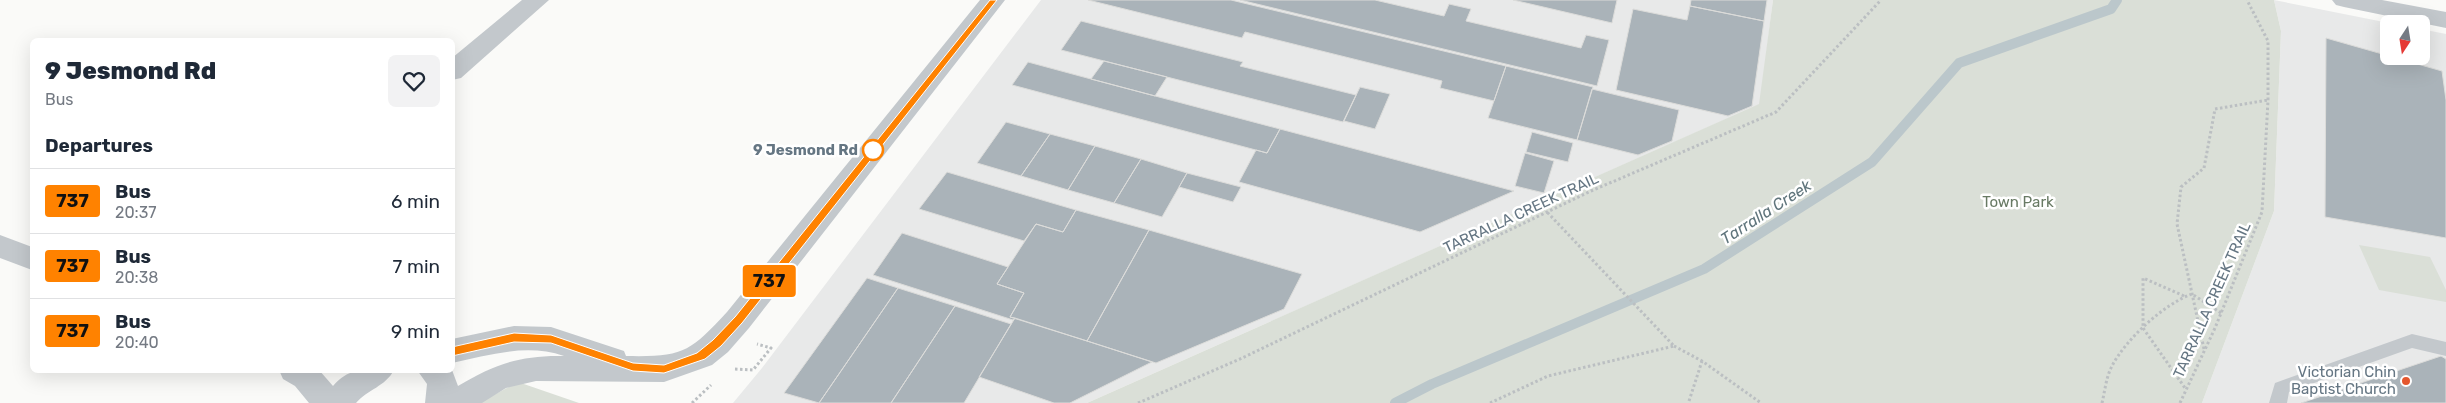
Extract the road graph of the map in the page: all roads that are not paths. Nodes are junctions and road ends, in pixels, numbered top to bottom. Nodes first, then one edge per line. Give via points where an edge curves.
1 (537, 0) edge
2 (993, 0) edge
3 (2344, 0) edge
4 (2446, 20) edge
5 (455, 69) edge
6 (0, 246) edge
7 (30, 258) edge
8 (2446, 349) edge
9 (455, 351) edge
10 (633, 367) junction
11 (299, 373) edge
12 (374, 373) edge
13 (435, 373) edge
14 (328, 403) edge
15 (337, 403) edge
16 (441, 403) edge
17 (455, 403) edge
18 (2278, 403) edge

1 - 5 street
2 - 10 street via 717,343 701,356 664,369
3 - 4 street
6 - 7 street
8 - 18 lane via 2412,341 2281,388
9 - 10 street via 514,338 551,339
10 - 17 street via 536,368 498,378
11 - 14 street
12 - 15 street via 351,387
13 - 16 street via 443,381

